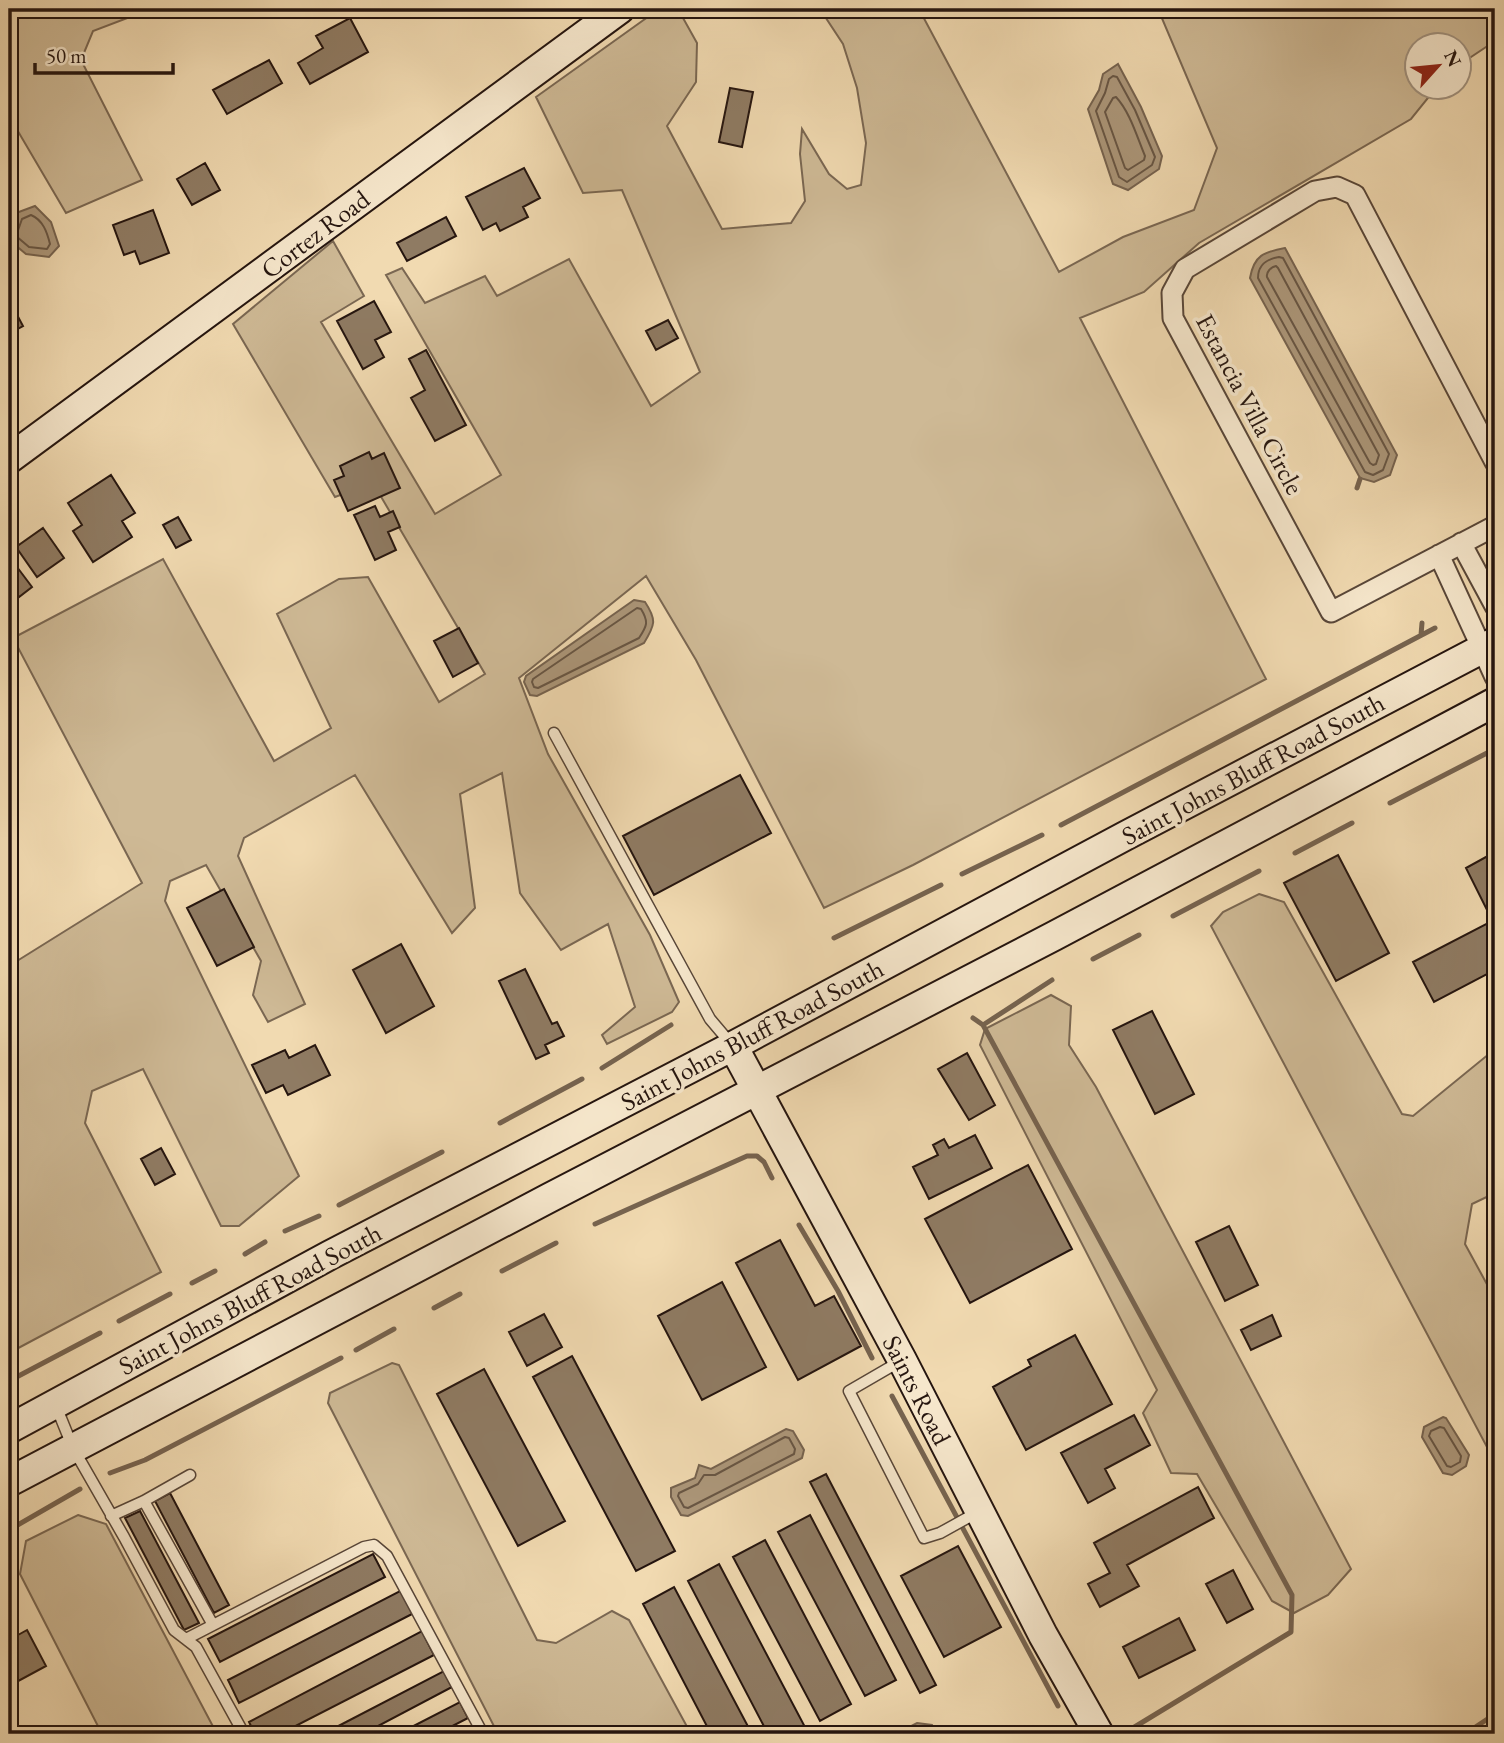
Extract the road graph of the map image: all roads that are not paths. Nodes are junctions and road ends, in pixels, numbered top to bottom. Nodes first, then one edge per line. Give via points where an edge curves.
1 (620, 9) edge
2 (9, 459) edge
3 (1495, 462) edge
4 (1495, 526) edge
5 (1461, 543) junction
6 (1439, 555) junction
7 (1495, 606) edge
8 (1488, 646) edge
9 (1495, 677) edge
10 (1495, 702) edge
11 (554, 733) dead end
12 (733, 1046) junction
13 (757, 1091) junction
14 (902, 1360) junction
15 (56, 1404) junction
16 (9, 1429) edge
17 (73, 1448) junction
18 (190, 1475) dead end
19 (9, 1482) edge
20 (144, 1501) junction
21 (980, 1511) junction
22 (111, 1516) junction
23 (214, 1625) junction
24 (186, 1640) junction
25 (244, 1734) edge
26 (483, 1734) edge
27 (1099, 1734) edge

1 - 2 main road, Cortez Road
3 - 6 street, Estancia Villa Circle via 1355,195 1337,187 1315,191 1185,269 1172,293 1173,318 1331,612
4 - 5 street, Estancia Villa Circle
5 - 6 street, Estancia Villa Circle
5 - 7 street
6 - 8 street
8 - 9 street
8 - 12 main road, Saint Johns Bluff Road South
10 - 13 main road, Saint Johns Bluff Road South
11 - 12 lane via 710,1018
12 - 13 main road, Saints Road
12 - 15 main road, Saint Johns Bluff Road South via 330,1255
13 - 14 main road, Saints Road
13 - 17 main road, Saint Johns Bluff Road South
14 - 21 main road, Saints Road
14 - 21 lane via 849,1391 924,1538
15 - 16 main road, Saint Johns Bluff Road South
15 - 17 lane
17 - 19 main road, Saint Johns Bluff Road South
17 - 22 lane
18 - 20 lane
20 - 22 lane
20 - 23 lane
21 - 27 main road, Saints Road
22 - 24 lane via 174,1630
23 - 24 lane
23 - 26 lane via 374,1545 387,1556
24 - 25 lane via 196,1647

